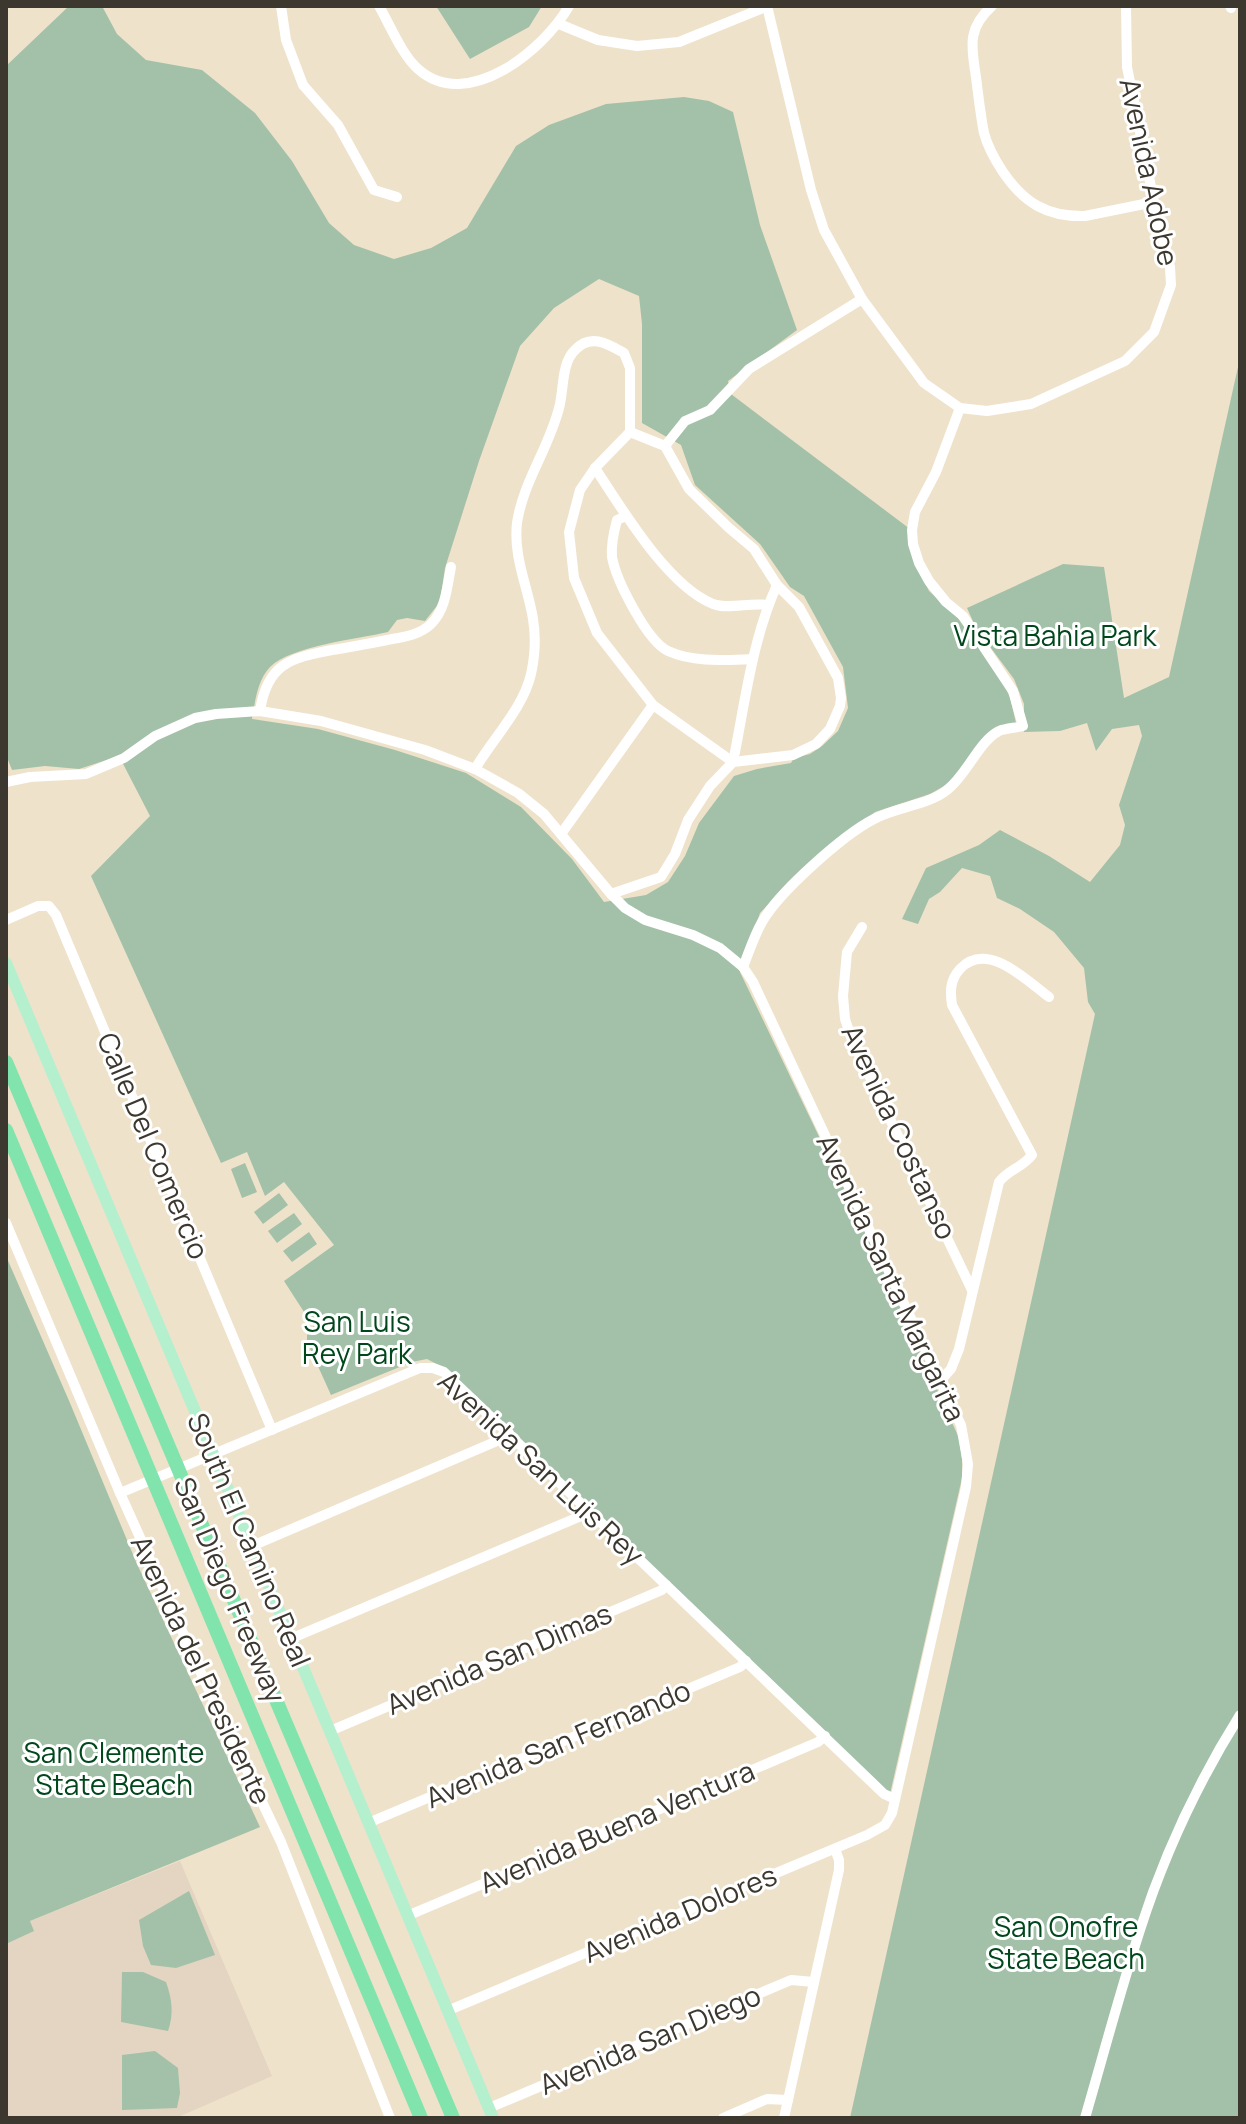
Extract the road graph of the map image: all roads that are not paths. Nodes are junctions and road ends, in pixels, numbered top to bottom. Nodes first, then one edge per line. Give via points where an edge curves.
1 (281, 6) edge
2 (379, 6) edge
3 (569, 6) edge
4 (767, 6) edge
5 (992, 6) edge
6 (1126, 6) edge
7 (559, 24) junction
8 (397, 197) dead end
9 (1154, 202) junction
10 (862, 299) junction
11 (960, 408) junction
12 (630, 432) junction
13 (665, 446) junction
14 (595, 468) junction
15 (626, 516) junction
16 (451, 567) dead end
17 (777, 585) junction
18 (768, 605) junction
19 (753, 659) junction
20 (653, 705) junction
21 (260, 711) junction
22 (733, 762) junction
23 (475, 769) junction
24 (6, 782) edge
25 (561, 834) junction
26 (611, 894) junction
27 (6, 920) edge
28 (862, 927) dead end
29 (6, 963) edge
30 (743, 967) junction
31 (1049, 997) dead end
32 (6, 1062) edge
33 (6, 1130) edge
34 (6, 1223) edge
35 (972, 1290) junction
36 (941, 1380) junction
37 (272, 1430) junction
38 (509, 1433) junction
39 (213, 1454) junction
40 (125, 1491) junction
41 (588, 1510) junction
42 (252, 1546) junction
43 (666, 1585) junction
44 (290, 1639) junction
45 (746, 1661) junction
46 (1240, 1715) edge
47 (330, 1731) junction
48 (825, 1736) junction
49 (895, 1799) junction
50 (368, 1823) junction
51 (835, 1849) junction
52 (407, 1916) junction
53 (814, 1982) junction
54 (447, 2011) junction
55 (788, 2100) junction
56 (491, 2113) edge
57 (390, 2118) edge
58 (421, 2118) edge
59 (453, 2118) edge
60 (723, 2118) edge
61 (784, 2118) edge
62 (1085, 2118) edge

1 - 8 street via 286,40 303,85 338,125 374,190
2 - 7 street via 416,67 449,84 494,75 530,53
3 - 7 street
4 - 7 street via 679,42 637,46 598,40
4 - 10 street via 811,190 824,230
5 - 9 street via 977,21 974,56 985,136 1014,189 1051,213 1074,217
6 - 9 street, Avenida Adobe via 1127,67
9 - 11 street, Avenida Adobe via 1171,285 1154,332 1125,361 1031,404 987,411
10 - 11 street via 924,383
10 - 13 street via 749,369 710,410 685,421
11 - 30 street via 915,512 913,544 929,581 963,616 1013,691 1023,726 1000,730 949,789 873,819 834,848 785,891 762,921
12 - 13 street
12 - 14 street
12 - 23 street via 630,368 624,353 604,342 583,343 569,357 559,407 517,524 518,559 533,619 531,677 513,716
13 - 17 street via 689,489 754,549
14 - 15 street
14 - 20 street via 580,490 569,532 574,578 597,633
15 - 18 street via 691,591 715,605
15 - 19 street via 617,520 612,557 635,612 652,636 666,650 702,660
16 - 21 street via 439,614 425,630 289,661 272,675
17 - 18 street
17 - 22 street via 799,607 835,672 840,706 816,744 793,755
18 - 19 street
19 - 22 street
20 - 22 street
20 - 25 street
21 - 23 street, Avenida Santa Margarita via 321,721
21 - 24 street, Avenida Santa Margarita via 195,718 86,774
22 - 26 street via 702,797 661,877
23 - 25 street, Avenida Santa Margarita via 518,793
25 - 26 street, Avenida Santa Margarita
26 - 30 street, Avenida Santa Margarita via 645,920 693,935
27 - 37 street, Calle Del Comercio via 38,906 49,906 56,915
28 - 35 street, Avenida Costanso via 847,952 845,1019
29 - 39 main road, South El Camino Real
30 - 36 street, Avenida Santa Margarita
31 - 35 street via 998,961 983,958 970,961 953,979 952,1005 1032,1155 999,1182
32 - 59 highway, San Diego Freeway
33 - 58 highway, San Diego Freeway
34 - 40 street, Avenida del Presidente
35 - 36 street via 959,1349
36 - 49 street, Avenida Santa Margarita via 965,1442 966,1487
37 - 38 street, Avenida San Luis Rey via 420,1368 433,1368 444,1372
37 - 39 street, Avenida San Luis Rey
38 - 41 street, Avenida San Luis Rey
38 - 42 street
39 - 40 street, Avenida San Luis Rey
39 - 42 main road, South El Camino Real
40 - 57 street, Avenida del Presidente via 206,1684 281,1842
41 - 43 street, Avenida San Luis Rey
41 - 44 street
42 - 44 main road, South El Camino Real
43 - 45 street, Avenida San Luis Rey
43 - 47 street, Avenida San Dimas
44 - 47 main road, South El Camino Real
45 - 48 street, Avenida San Luis Rey
45 - 50 street, Avenida San Fernando
46 - 62 street via 1166,1861 1140,1929
47 - 50 main road, South El Camino Real
48 - 49 street, Avenida San Luis Rey
48 - 52 street, Avenida Buena Ventura
49 - 51 street, Avenida Dolores via 885,1825
50 - 52 main road, South El Camino Real
51 - 53 street via 839,1870
51 - 54 street, Avenida Dolores
52 - 54 main road, South El Camino Real
53 - 55 street
53 - 56 street, Avenida San Diego via 791,1980
54 - 56 main road, South El Camino Real
55 - 60 street via 767,2099
55 - 61 street

